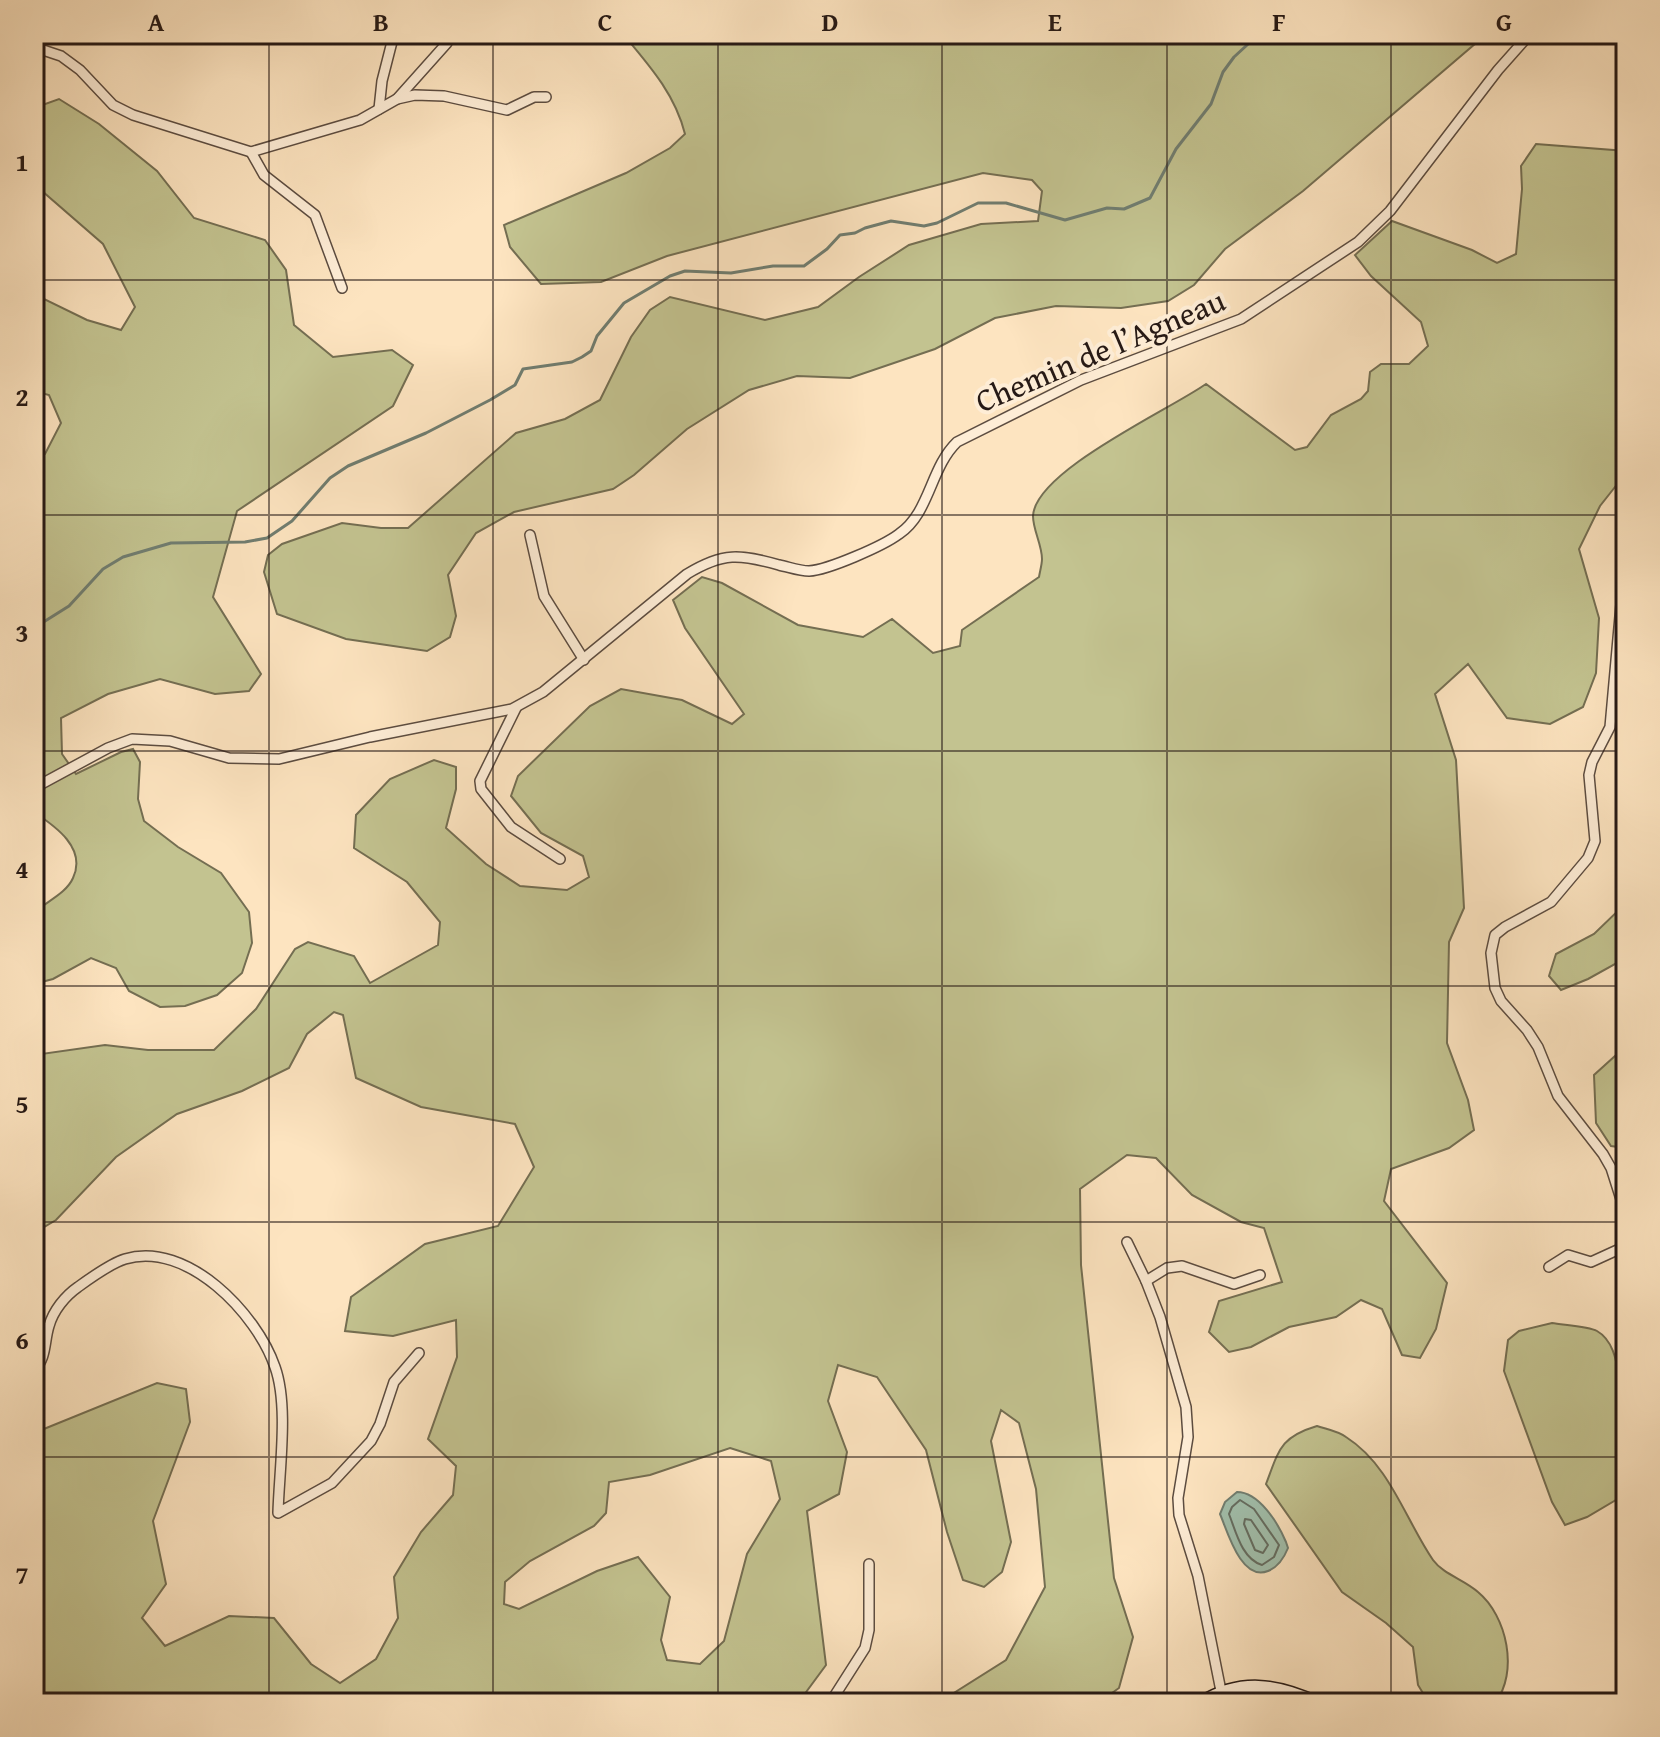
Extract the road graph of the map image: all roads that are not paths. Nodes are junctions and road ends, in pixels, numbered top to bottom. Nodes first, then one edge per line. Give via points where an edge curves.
1 (394, 34) edge
2 (1530, 34) edge
3 (447, 43) dead end
4 (34, 47) edge
5 (546, 97) dead end
6 (397, 99) junction
7 (379, 109) junction
8 (251, 152) junction
9 (342, 288) dead end
10 (530, 535) dead end
11 (1626, 595) edge
12 (584, 660) junction
13 (517, 707) junction
14 (34, 788) edge
15 (560, 859) dead end
16 (1626, 1215) edge
17 (1127, 1242) dead end
18 (1626, 1246) edge
19 (1549, 1267) dead end
20 (1260, 1275) dead end
21 (1146, 1281) junction
22 (419, 1353) dead end
23 (34, 1371) edge
24 (869, 1564) dead end
25 (1221, 1691) junction
26 (830, 1703) edge
27 (1201, 1703) edge
28 (1317, 1703) edge

1 - 7 street
2 - 12 street, Chemin de l’Agneau via 1390,211 1358,242 1274,300 1241,319 1081,380 957,442 913,520 891,539 811,571 743,555 711,560
3 - 6 street
4 - 8 street via 61,56 113,105 133,115
5 - 6 street via 507,110 444,96
6 - 7 street
7 - 8 street via 360,120
8 - 9 street via 264,175 315,215
10 - 12 street via 542,592
11 - 16 street via 1610,727 1589,775 1595,841 1588,858 1551,902 1495,935 1491,953 1501,1001 1538,1047 1558,1096 1603,1154
12 - 13 street, Chemin de l’Agneau
13 - 14 street, Chemin de l’Agneau via 279,759 229,758 170,741 132,739
13 - 15 street via 480,781 481,789 511,827
17 - 21 street
18 - 19 street via 1591,1262 1568,1255
20 - 21 street via 1234,1284 1174,1266
21 - 25 street via 1186,1407 1179,1515 1198,1576
22 - 23 street via 394,1382 371,1441 332,1483 278,1513 282,1400 275,1368 232,1298 189,1265 151,1257 125,1259 76,1288 49,1323 46,1349
24 - 26 street via 865,1648
25 - 27 main road
25 - 28 main road via 1251,1685

